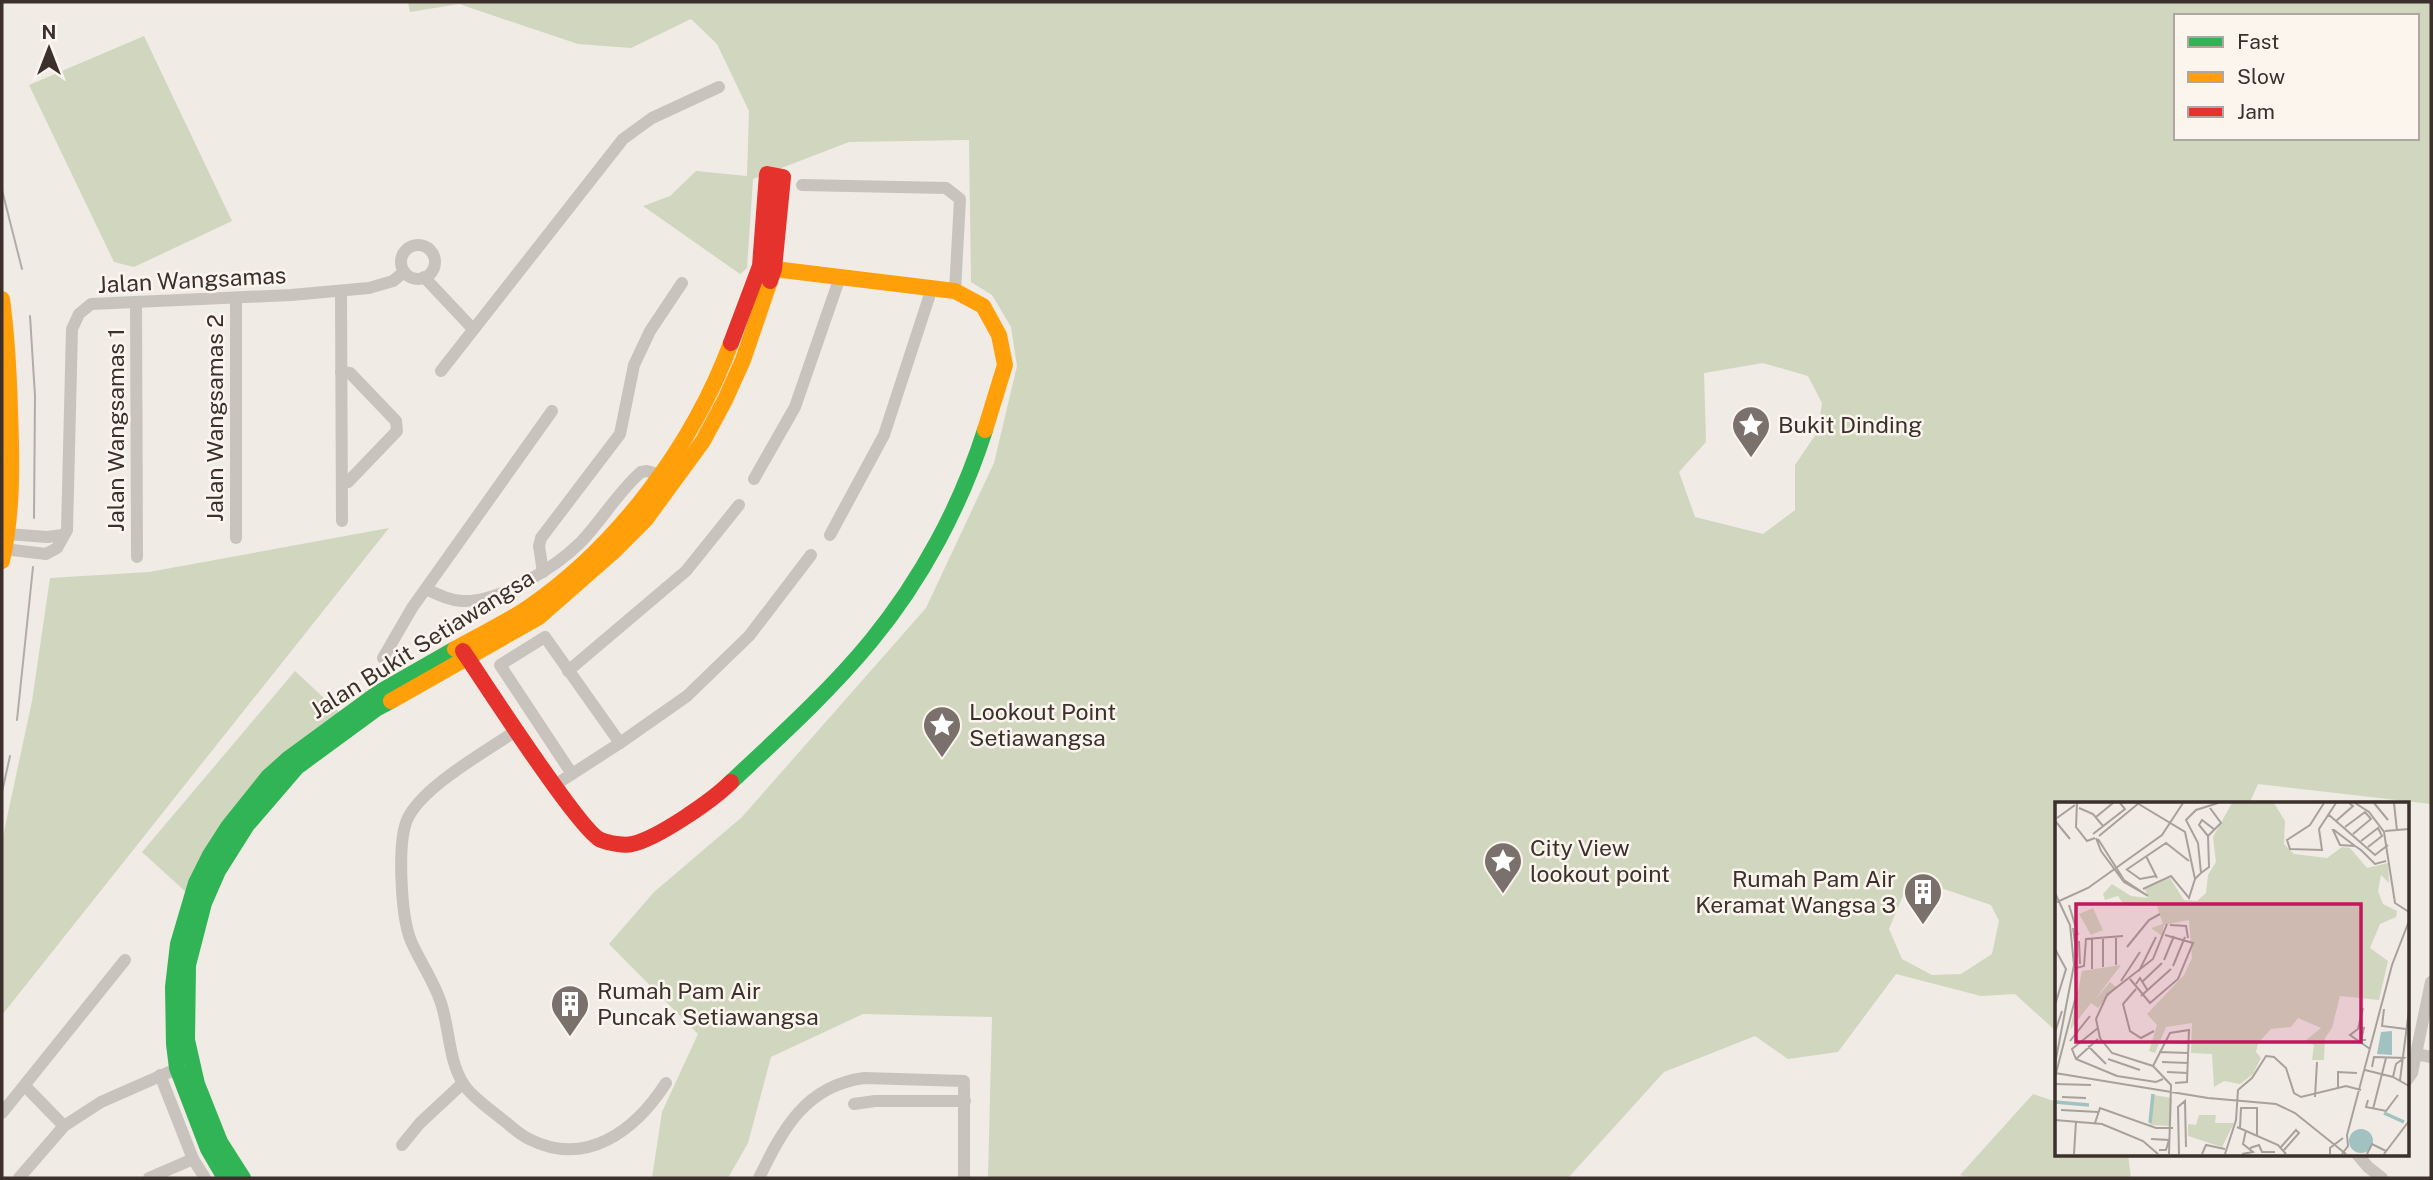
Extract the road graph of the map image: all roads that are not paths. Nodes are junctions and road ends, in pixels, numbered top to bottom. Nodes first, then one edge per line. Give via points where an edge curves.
1 (719, 87) dead end
2 (802, 185) dead end
3 (767, 268) junction
4 (404, 272) junction
5 (424, 277) junction
6 (840, 277) junction
7 (682, 283) dead end
8 (932, 288) junction
9 (341, 290) junction
10 (955, 291) junction
11 (236, 298) junction
12 (2, 299) edge
13 (136, 302) junction
14 (473, 329) junction
15 (441, 371) dead end
16 (341, 372) junction
17 (552, 411) dead end
18 (2, 469) edge
19 (661, 475) junction
20 (754, 479) dead end
21 (342, 482) junction
22 (2, 502) edge
23 (739, 505) dead end
24 (342, 521) dead end
25 (63, 535) junction
26 (830, 535) dead end
27 (236, 538) dead end
28 (10, 546) edge
29 (811, 555) dead end
30 (137, 557) dead end
31 (543, 572) junction
32 (426, 589) junction
33 (465, 653) junction
34 (383, 658) dead end
35 (568, 671) junction
36 (517, 730) junction
37 (618, 740) junction
38 (570, 771) junction
39 (555, 785) junction
40 (125, 960) dead end
41 (2431, 982) edge
42 (2416, 1054) junction
43 (2431, 1057) edge
44 (184, 1066) junction
45 (160, 1075) junction
46 (2408, 1079) edge
47 (463, 1083) junction
48 (666, 1083) dead end
49 (25, 1086) junction
50 (965, 1101) junction
51 (854, 1104) dead end
52 (2, 1113) edge
53 (64, 1126) junction
54 (402, 1145) dead end
55 (2359, 1156) edge
56 (199, 1169) edge
57 (19, 1178) edge
58 (149, 1178) edge
59 (225, 1178) edge
60 (243, 1178) edge
61 (759, 1178) edge
62 (964, 1178) edge
63 (2382, 1178) edge

1 - 14 street via 652,118 623,139
2 - 10 street via 946,188 960,199
3 - 3 main road, Jalan Bukit Setiawangsa via 767,174 783,177
3 - 6 main road
3 - 19 main road, Jalan Bukit Setiawangsa via 718,378
3 - 33 main road, Jalan Bukit Setiawangsa via 743,360 725,400 703,441 646,519 539,617
4 - 5 street
4 - 5 street via 404,252 411,246 427,247 434,266
4 - 9 street, Jalan Wangsamas via 384,284
5 - 14 street
6 - 8 main road
6 - 20 street via 795,407
7 - 31 street via 634,365 620,434 541,538
8 - 10 main road
8 - 26 street via 884,435
9 - 11 street, Jalan Wangsamas
9 - 16 street
10 - 39 main road via 983,306 999,335 1005,365 974,465 941,533 905,596 870,642 719,794 656,834 631,845 599,840
11 - 13 street, Jalan Wangsamas
11 - 27 street, Jalan Wangsamas 2
12 - 28 main road via 12,443
13 - 25 street, Jalan Wangsamas via 92,304 79,314 72,328 68,530
13 - 30 street, Jalan Wangsamas 1
14 - 15 street
16 - 21 street
16 - 21 street via 350,373 398,425 348,482
17 - 32 street
18 - 22 main road
19 - 31 street via 641,472 579,543
19 - 33 main road, Jalan Bukit Setiawangsa via 578,567
21 - 24 street
23 - 35 street via 686,571
25 - 28 street
25 - 28 street, Jalan Wangsamas via 57,548 46,554
29 - 37 street via 749,636 687,696
31 - 32 street via 479,600 448,599
32 - 34 street
33 - 36 main road
33 - 44 main road, Jalan Bukit Setiawangsa via 319,748 279,785 247,825 218,870 192,946
35 - 37 street
35 - 38 street via 545,637 500,665
36 - 39 main road
36 - 47 street via 425,794 407,820 403,902 411,939 442,1004 448,1044
37 - 38 street
38 - 39 street
40 - 49 street
41 - 42 street
42 - 43 street
42 - 46 street
44 - 45 street
44 - 59 main road, Jalan Bukit Setiawangsa via 208,1149
44 - 60 main road, Jalan Bukit Setiawangsa via 197,1084 220,1142
45 - 53 street via 101,1102
45 - 56 street
47 - 48 street via 527,1139 559,1150 589,1149 630,1127
47 - 54 street
49 - 52 street
49 - 53 street
50 - 51 street
50 - 61 street via 962,1080 848,1080 803,1105
50 - 62 street
53 - 57 street
55 - 63 street
56 - 58 street

